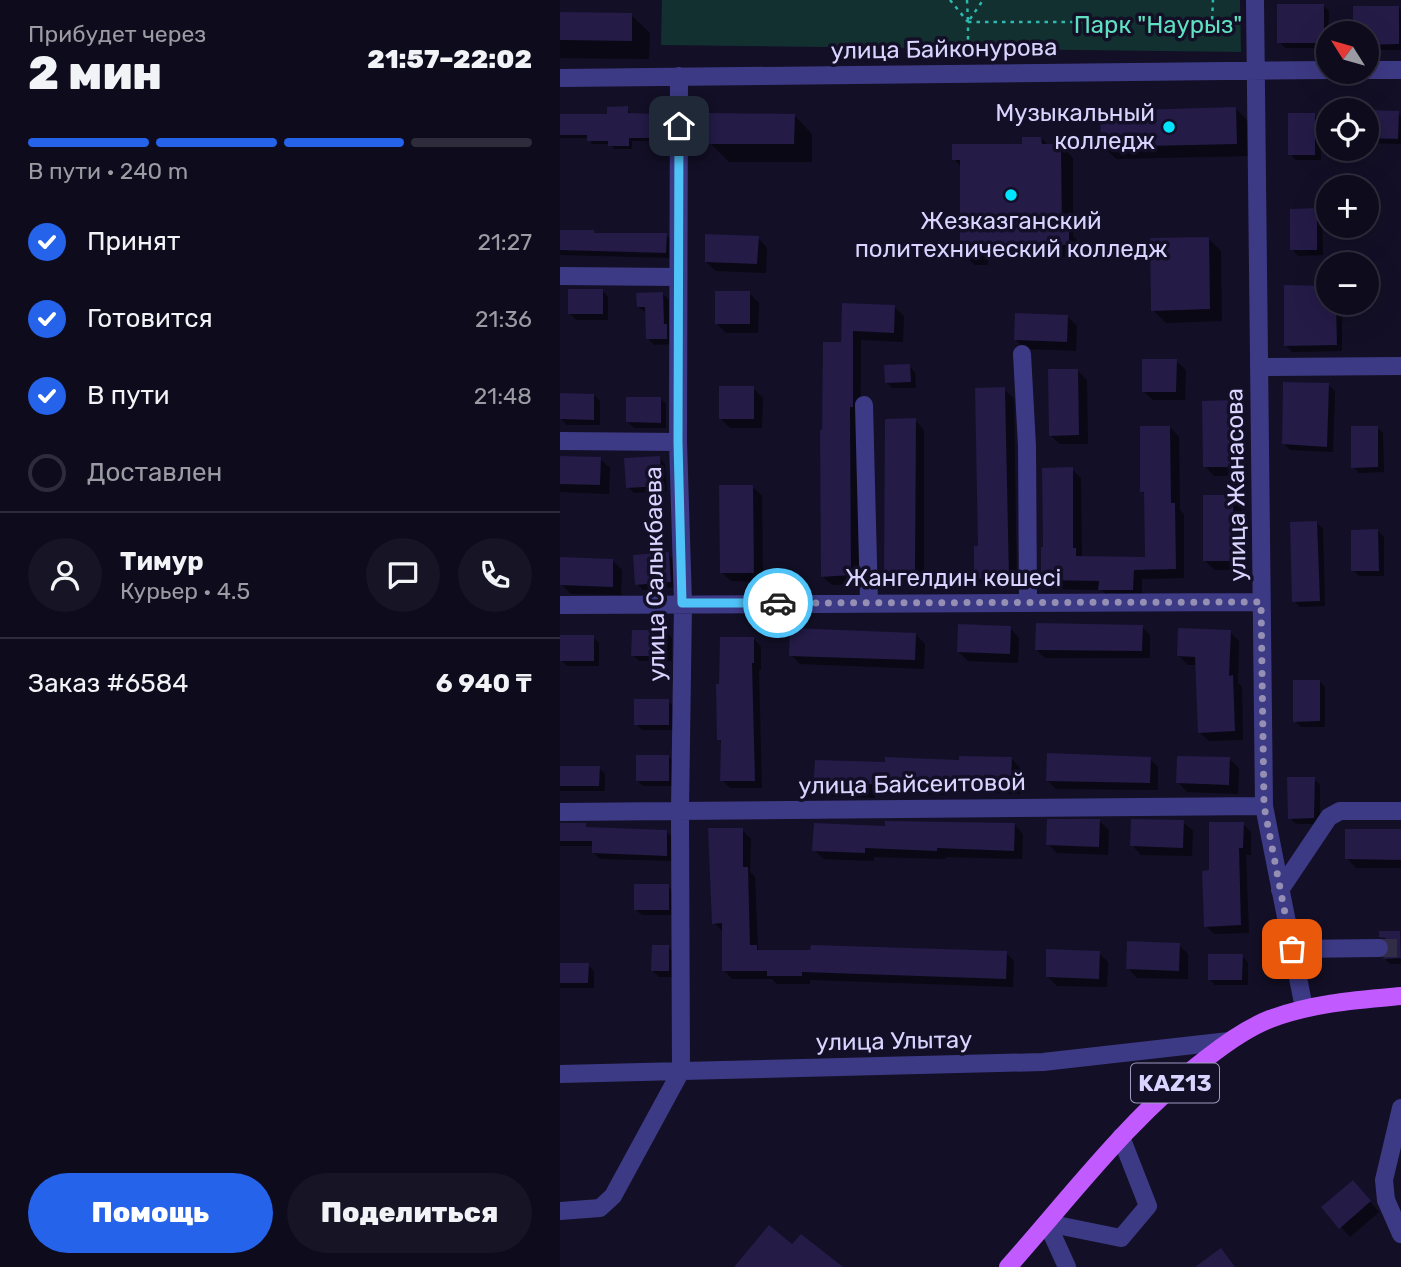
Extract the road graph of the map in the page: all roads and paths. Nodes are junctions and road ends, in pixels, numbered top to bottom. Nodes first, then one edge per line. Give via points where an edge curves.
1 (950, 0) edge
2 (967, 0) edge
3 (983, 0) edge
4 (1213, 0) edge
5 (1255, 0) edge
6 (968, 22) junction
7 (1256, 70) junction
8 (1316, 70) edge
9 (1379, 70) edge
10 (1401, 70) edge
11 (969, 73) junction
12 (679, 76) junction
13 (560, 78) edge
14 (560, 276) edge
15 (678, 277) junction
16 (1022, 354) dead end
17 (1401, 366) edge
18 (1259, 367) junction
19 (864, 405) dead end
20 (560, 441) edge
21 (678, 442) junction
22 (869, 602) junction
23 (1028, 602) junction
24 (1261, 602) junction
25 (682, 603) junction
26 (560, 604) edge
27 (1264, 806) junction
28 (680, 811) junction
29 (1401, 811) edge
30 (560, 812) edge
31 (1280, 890) junction
32 (1379, 948) tunnel mouth
33 (1292, 949) junction
34 (1401, 996) edge
35 (1304, 1008) junction
36 (1229, 1041) junction
37 (681, 1071) junction
38 (560, 1074) edge
39 (1401, 1108) edge
40 (1121, 1138) junction
41 (560, 1211) edge
42 (1047, 1223) junction
43 (1401, 1234) edge
44 (1008, 1267) edge
45 (1067, 1267) edge

1 - 6 path
2 - 6 path
3 - 6 path
4 - 6 path via 1212,22
5 - 7 street, улица Жанасова
6 - 11 path
7 - 8 street, улица Байконурова
7 - 11 street, улица Байконурова
7 - 18 street, улица Жанасова
9 - 10 street
11 - 12 street, улица Байконурова
12 - 13 street, улица Байконурова
12 - 15 street, улица Салыкбаева
14 - 15 street
15 - 21 street, улица Салыкбаева
16 - 23 street
17 - 18 street
18 - 24 street, улица Жанасова
19 - 22 street
20 - 21 street
21 - 25 street, улица Салыкбаева
22 - 23 street, Жангелдин көшесі
22 - 25 street, Жангелдин көшесі
23 - 24 street, Жангелдин көшесі
24 - 27 street, улица Жанасова
25 - 26 street, Жангелдин көшесі
25 - 28 street, улица Салыкбаева
27 - 28 street, улица Байсеитовой
27 - 31 street, улица Жанасова
28 - 30 street, улица Байсеитовой
28 - 37 street, улица Салыкбаева
29 - 31 street via 1340,811 1329,817
31 - 33 street, улица Жанасова
32 - 33 street
33 - 35 street, улица Жанасова
34 - 35 main road, KAZ13
35 - 36 main road, KAZ13 via 1267,1020
36 - 37 street, улица Улытау via 1043,1062
36 - 40 main road, KAZ13 via 1173,1084
37 - 38 street, улица Улытау
37 - 41 street via 613,1196 600,1208
39 - 43 street via 1384,1180 1385,1200
40 - 42 main road, KAZ13
40 - 42 street via 1148,1206 1121,1238
42 - 44 main road, KAZ13
42 - 45 street

